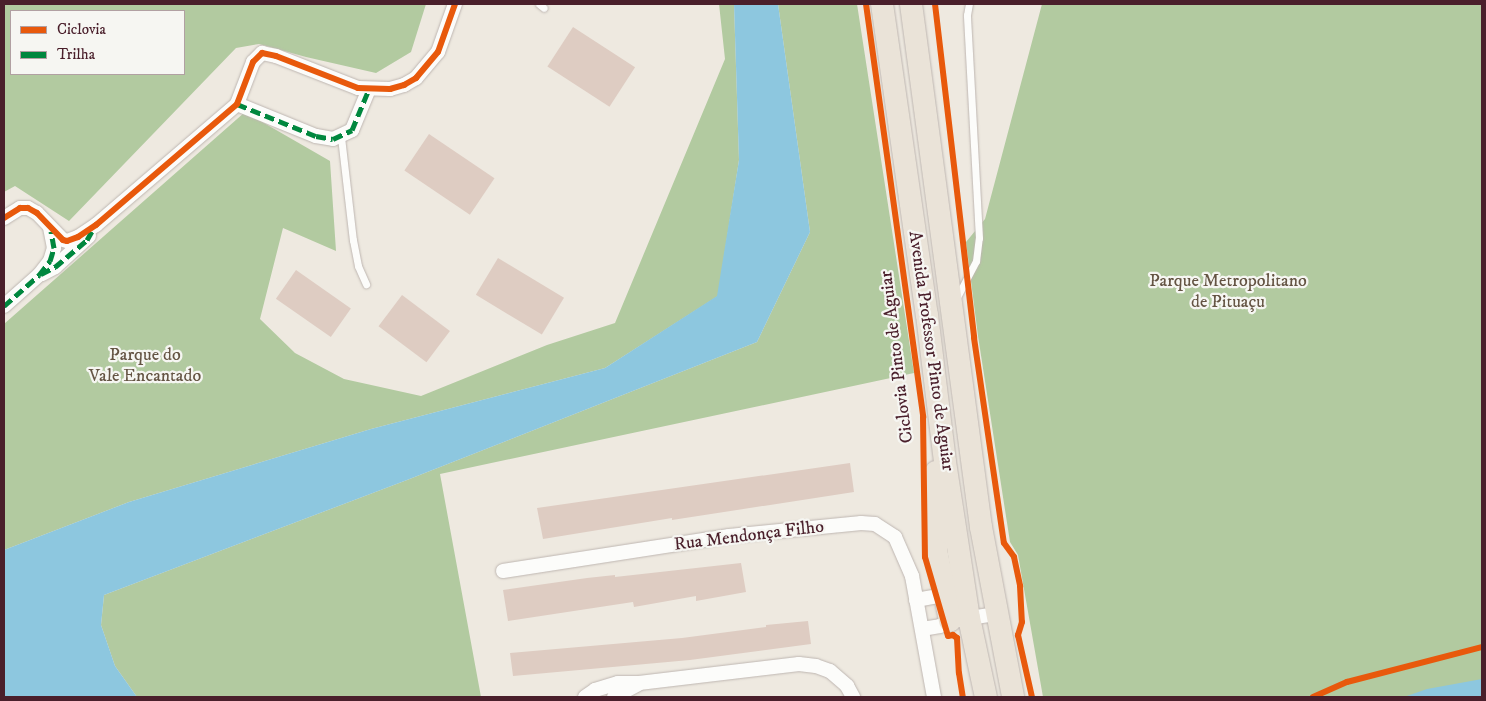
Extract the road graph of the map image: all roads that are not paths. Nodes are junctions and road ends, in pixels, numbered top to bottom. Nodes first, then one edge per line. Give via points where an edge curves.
1 (455, 4) edge
2 (882, 4) edge
3 (911, 4) edge
4 (969, 4) edge
5 (370, 89) junction
6 (237, 104) junction
7 (341, 137) junction
8 (4, 218) edge
9 (96, 225) junction
10 (50, 228) junction
11 (39, 275) junction
12 (366, 284) dead end
13 (4, 306) edge
14 (951, 308) junction
15 (935, 394) junction
16 (503, 571) dead end
17 (945, 595) junction
18 (916, 600) junction
19 (996, 614) junction
20 (960, 620) junction
21 (922, 629) junction
22 (639, 683) junction
23 (585, 697) edge
24 (614, 697) edge
25 (853, 697) edge
26 (934, 697) edge
27 (986, 697) edge
28 (1013, 697) edge

1 - 5 street via 438,52 416,78 390,89
2 - 15 main road, Avenida Professor Pinto de Aguiar via 927,315
3 - 14 main road, Avenida Professor Pinto de Aguiar
4 - 14 lane via 966,15 978,253
5 - 6 street via 262,53 253,62
5 - 7 street via 352,130
6 - 7 street via 316,136
6 - 9 street
7 - 12 lane via 353,240 358,266
8 - 10 street via 20,208 28,208
9 - 10 street via 68,241
9 - 11 street via 87,240 55,267
10 - 11 street via 53,254
11 - 13 street
14 - 19 main road, Avenida Professor Pinto de Aguiar via 980,527
15 - 17 main road via 936,550
15 - 20 main road, Avenida Professor Pinto de Aguiar
16 - 18 street, Rua Mendonça Filho via 730,536 862,523 875,524 895,536 912,576
17 - 18 street
17 - 20 main road
18 - 21 street, Rua Mendonça Filho
19 - 20 street
19 - 28 main road, Avenida Professor Pinto de Aguiar
20 - 21 street
20 - 27 main road, Avenida Professor Pinto de Aguiar
21 - 26 street, Rua Mendonça Filho
22 - 23 street via 610,684
22 - 24 street
22 - 25 street via 799,664 830,670 847,686

